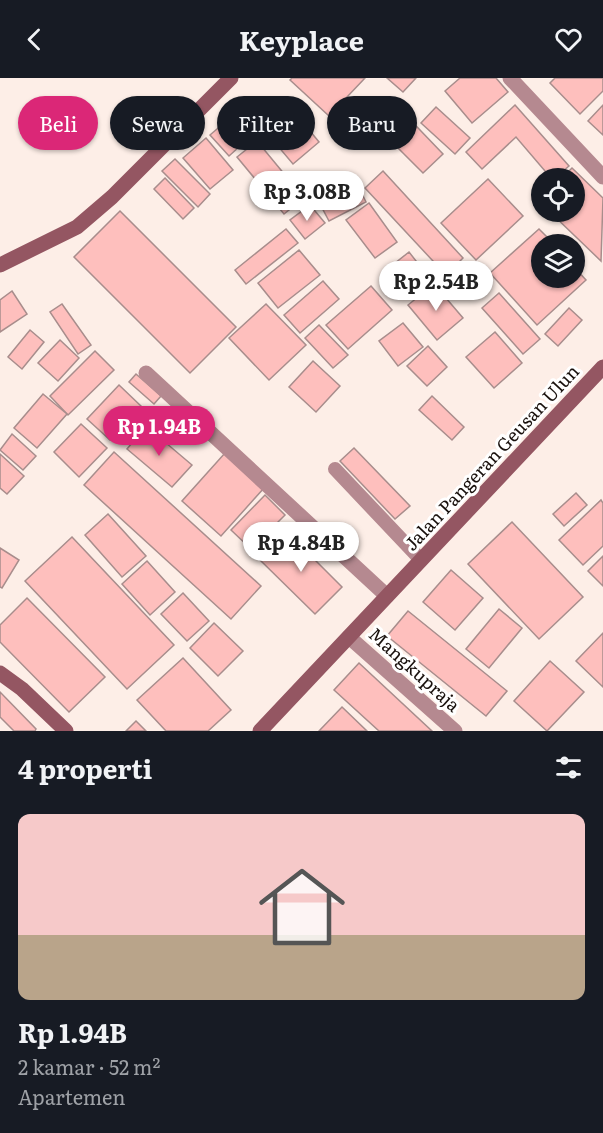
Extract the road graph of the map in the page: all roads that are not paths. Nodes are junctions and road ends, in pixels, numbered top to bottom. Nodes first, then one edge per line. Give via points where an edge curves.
1 (231, 78) edge
2 (510, 78) edge
3 (603, 177) edge
4 (0, 265) edge
5 (603, 367) edge
6 (146, 373) dead end
7 (335, 469) dead end
8 (421, 560) junction
9 (387, 596) junction
10 (349, 637) junction
11 (0, 673) edge
12 (66, 731) edge
13 (260, 731) edge
14 (455, 731) edge

1 - 4 main road via 77,227
2 - 3 street
5 - 8 main road, Jalan Pangeran Geusan Ulun
6 - 9 street
7 - 8 lane
8 - 9 main road, Jalan Pangeran Geusan Ulun
9 - 10 main road, Jalan Pangeran Geusan Ulun
10 - 13 main road, Jalan Pangeran Geusan Ulun
10 - 14 street, Mangkupraja
11 - 12 main road

